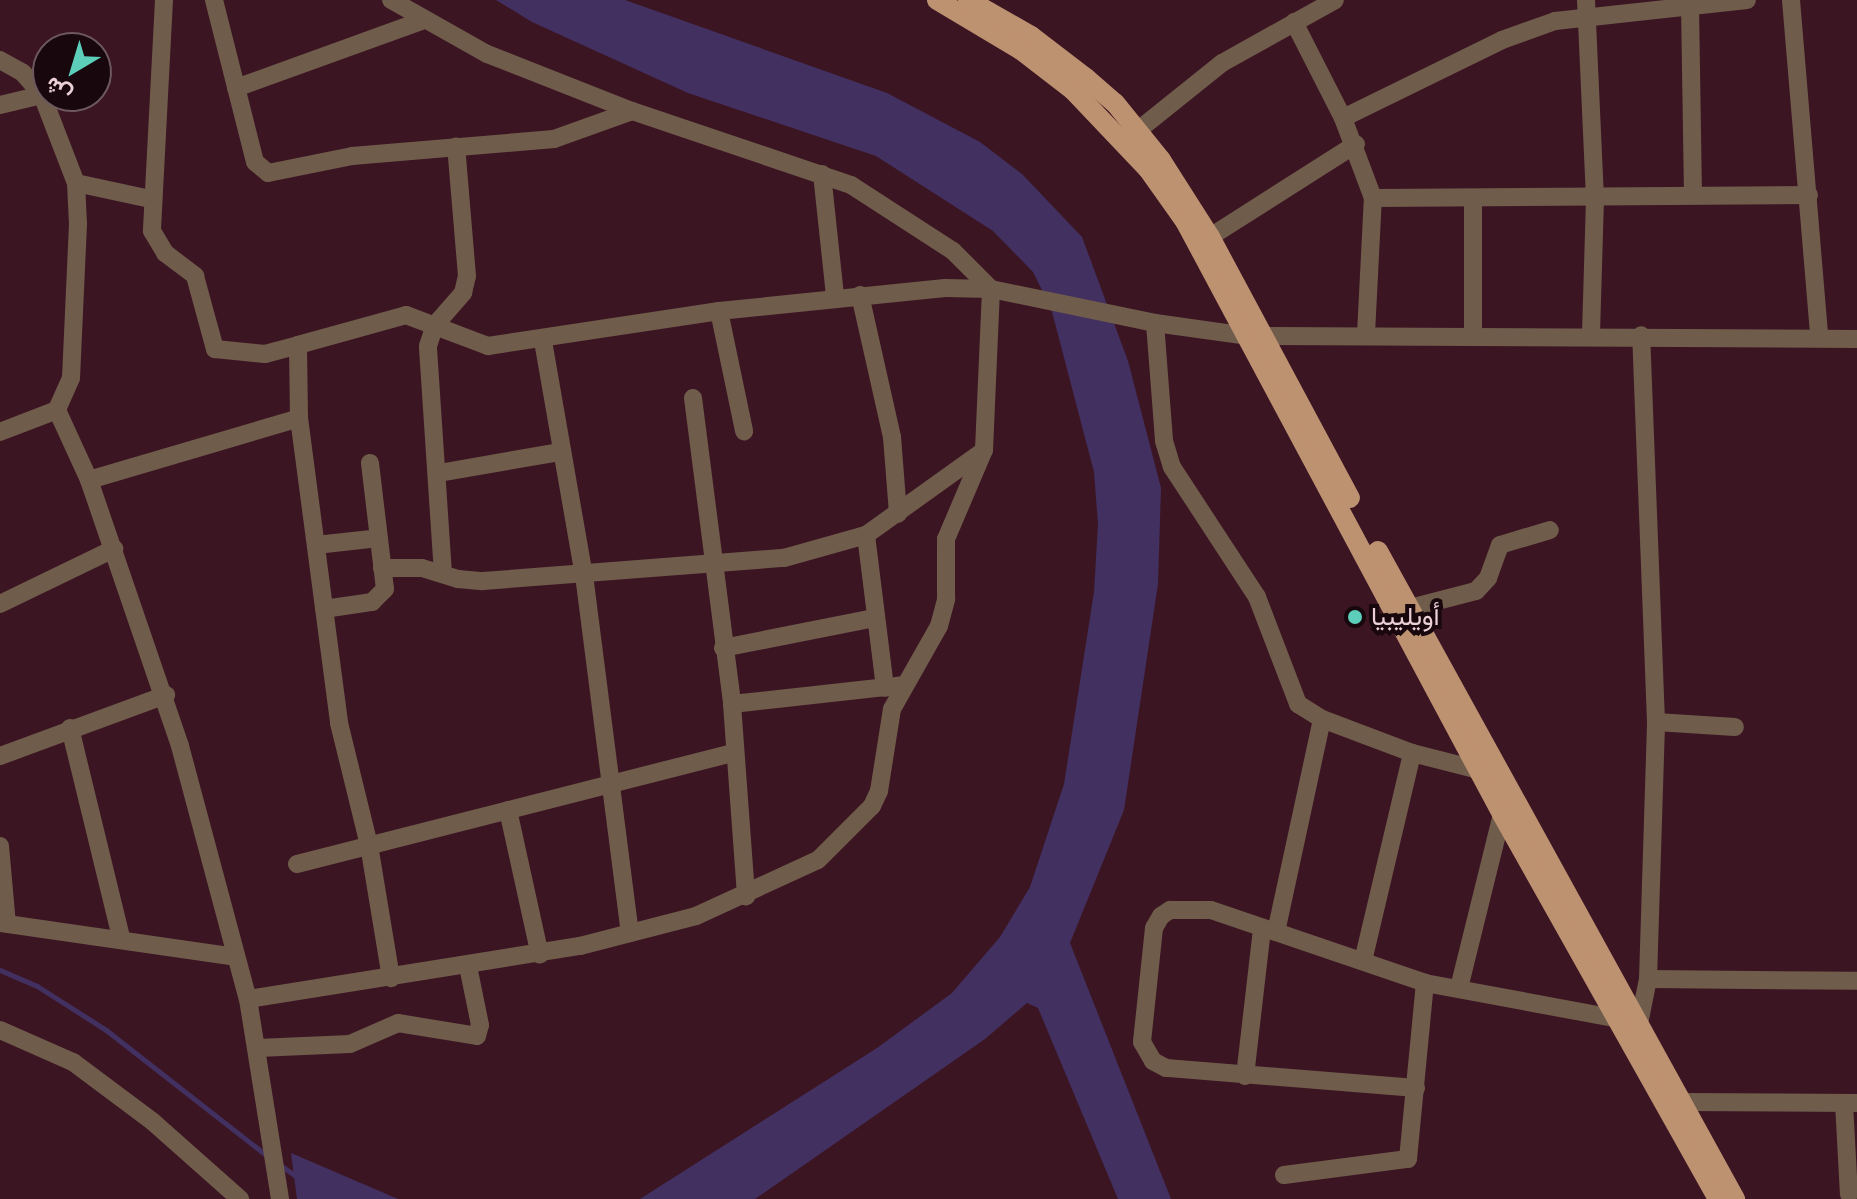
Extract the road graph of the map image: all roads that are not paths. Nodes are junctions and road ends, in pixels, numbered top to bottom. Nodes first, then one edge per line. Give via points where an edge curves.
1 (164, 0) edge
2 (391, 0) edge
3 (937, 0) edge
4 (968, 0) edge
5 (1335, 0) edge
6 (1747, 0) edge
7 (1791, 0) edge
8 (218, 1) edge
9 (1690, 5) junction
10 (1586, 7) edge
11 (421, 21) junction
12 (1294, 22) junction
13 (0, 60) edge
14 (32, 83) edge
15 (236, 88) junction
16 (32, 97) edge
17 (0, 105) edge
18 (632, 111) junction
19 (49, 112) edge
20 (1343, 118) junction
21 (1131, 136) junction
22 (1356, 144) junction
23 (456, 146) junction
24 (822, 174) junction
25 (76, 183) junction
26 (1693, 194) junction
27 (1809, 195) junction
28 (1373, 198) junction
29 (1473, 198) junction
30 (150, 199) junction
31 (1595, 199) junction
32 (1210, 237) junction
33 (991, 289) junction
34 (860, 295) junction
35 (835, 296) junction
36 (719, 311) junction
37 (1155, 323) junction
38 (435, 325) junction
39 (1473, 333) junction
40 (1366, 334) junction
41 (1591, 335) junction
42 (1641, 335) junction
43 (1819, 335) junction
44 (1256, 336) junction
45 (1857, 339) edge
46 (543, 341) junction
47 (298, 345) junction
48 (693, 398) dead end
49 (57, 410) junction
50 (299, 418) junction
51 (744, 431) dead end
52 (0, 432) edge
53 (984, 450) junction
54 (559, 452) junction
55 (370, 463) dead end
56 (439, 473) junction
57 (89, 480) junction
58 (898, 514) junction
59 (1550, 530) dead end
60 (866, 535) junction
61 (379, 538) junction
62 (316, 545) junction
63 (114, 549) junction
64 (712, 565) junction
65 (382, 568) junction
66 (443, 574) junction
67 (584, 575) junction
68 (0, 604) edge
69 (1410, 608) junction
70 (324, 609) junction
71 (875, 618) junction
72 (723, 648) junction
73 (894, 686) junction
74 (166, 695) junction
75 (732, 704) junction
76 (1322, 719) junction
77 (1656, 722) junction
78 (1735, 727) dead end
79 (70, 728) junction
80 (734, 753) junction
81 (1412, 753) junction
82 (0, 756) edge
83 (1479, 770) junction
84 (609, 785) junction
85 (508, 810) junction
86 (1502, 814) junction
87 (369, 845) junction
88 (0, 846) edge
89 (297, 864) dead end
90 (746, 896) junction
91 (4, 924) edge
92 (1269, 930) junction
93 (630, 933) junction
94 (121, 937) junction
95 (540, 955) junction
96 (236, 957) junction
97 (1363, 961) junction
98 (468, 966) junction
99 (391, 978) junction
100 (1648, 979) junction
101 (1857, 981) edge
102 (1425, 983) junction
103 (1459, 988) junction
104 (248, 999) junction
105 (1614, 1018) junction
106 (1638, 1029) junction
107 (0, 1030) edge
108 (258, 1048) junction
109 (1245, 1076) junction
110 (1416, 1088) junction
111 (1679, 1102) junction
112 (1851, 1103) edge
113 (1284, 1175) dead end
114 (1849, 1194) dead end
115 (240, 1199) edge
116 (280, 1199) edge
117 (1718, 1199) edge
118 (1735, 1199) edge

1 - 30 street
2 - 11 street
3 - 21 main road via 1021,50
4 - 21 main road via 1062,59 1115,103
5 - 12 street
6 - 9 street
7 - 27 street
8 - 15 street
9 - 10 street
9 - 26 street
10 - 20 street via 1502,40
10 - 31 street
11 - 15 street
11 - 18 street via 487,54
12 - 20 street
12 - 21 street via 1222,63
13 - 14 street
15 - 23 street via 255,162 268,173 352,156
16 - 17 street
18 - 23 street via 578,135
18 - 24 street
19 - 25 street
20 - 22 street
21 - 32 main road
21 - 44 main road
22 - 28 street
22 - 32 street
23 - 38 street via 467,276 463,293
24 - 33 street via 877,198 913,222 953,251
24 - 35 street
25 - 30 street
25 - 49 street via 71,378
26 - 27 street
26 - 31 street
27 - 43 street
28 - 29 street
28 - 40 street
29 - 31 street
29 - 39 street
30 - 47 street via 158,245 195,276 215,349 265,354
31 - 41 street
32 - 44 main road
33 - 34 street
33 - 37 street
33 - 53 street
34 - 35 street
34 - 58 street via 892,437
35 - 36 street
36 - 46 street
36 - 51 street
37 - 44 street
37 - 76 street via 1164,441 1172,467 1257,597 1289,690 1298,704
38 - 46 street via 474,345
38 - 47 street via 406,315
38 - 56 street via 428,354
39 - 40 street
39 - 41 street
40 - 44 street
41 - 42 street
42 - 43 street
42 - 77 street
43 - 45 street
44 - 69 main road
44 - 83 main road
46 - 54 street
47 - 50 street
48 - 64 street
49 - 52 street
49 - 57 street
50 - 57 street
50 - 62 street
53 - 58 street
53 - 73 street via 946,539 946,599 939,626
54 - 56 street
54 - 67 street
55 - 61 street
56 - 66 street
57 - 63 street
58 - 60 street
59 - 69 street via 1500,545 1488,578 1476,591
60 - 64 street via 784,558
60 - 71 street
61 - 62 street
61 - 65 street
62 - 70 street
63 - 68 street
63 - 74 street
64 - 67 street
64 - 72 street
65 - 66 street
65 - 70 street via 382,596
66 - 67 street via 483,581
67 - 84 street
69 - 106 main road
70 - 87 street via 339,723
71 - 72 street
71 - 73 street
72 - 75 street
73 - 75 street
73 - 90 street via 882,777 872,806 818,860
74 - 79 street
74 - 96 street
75 - 80 street
76 - 81 street
76 - 92 street
77 - 78 street
77 - 100 street
79 - 82 street
79 - 94 street
80 - 84 street
80 - 90 street
81 - 83 street
81 - 97 street
83 - 86 main road
84 - 85 street
84 - 93 street
85 - 87 street
85 - 95 street
86 - 103 street
86 - 105 main road
87 - 89 street
87 - 99 street
88 - 91 street
90 - 93 street
91 - 94 street
92 - 97 street
92 - 109 street
92 - 109 street via 1190,909 1170,910 1154,928 1142,1042 1147,1054 1166,1068
93 - 95 street
94 - 96 street
95 - 98 street
96 - 104 street
97 - 102 street
98 - 99 street
98 - 108 street via 480,1025 477,1036 398,1023 350,1044
99 - 104 street
100 - 101 street
100 - 106 street
102 - 103 street
102 - 110 street
103 - 105 street
104 - 108 street
105 - 117 main road
106 - 111 main road
107 - 115 street via 73,1062 152,1121
108 - 116 street
109 - 110 street
110 - 113 street via 1408,1159
111 - 112 street
111 - 118 main road
112 - 114 street

